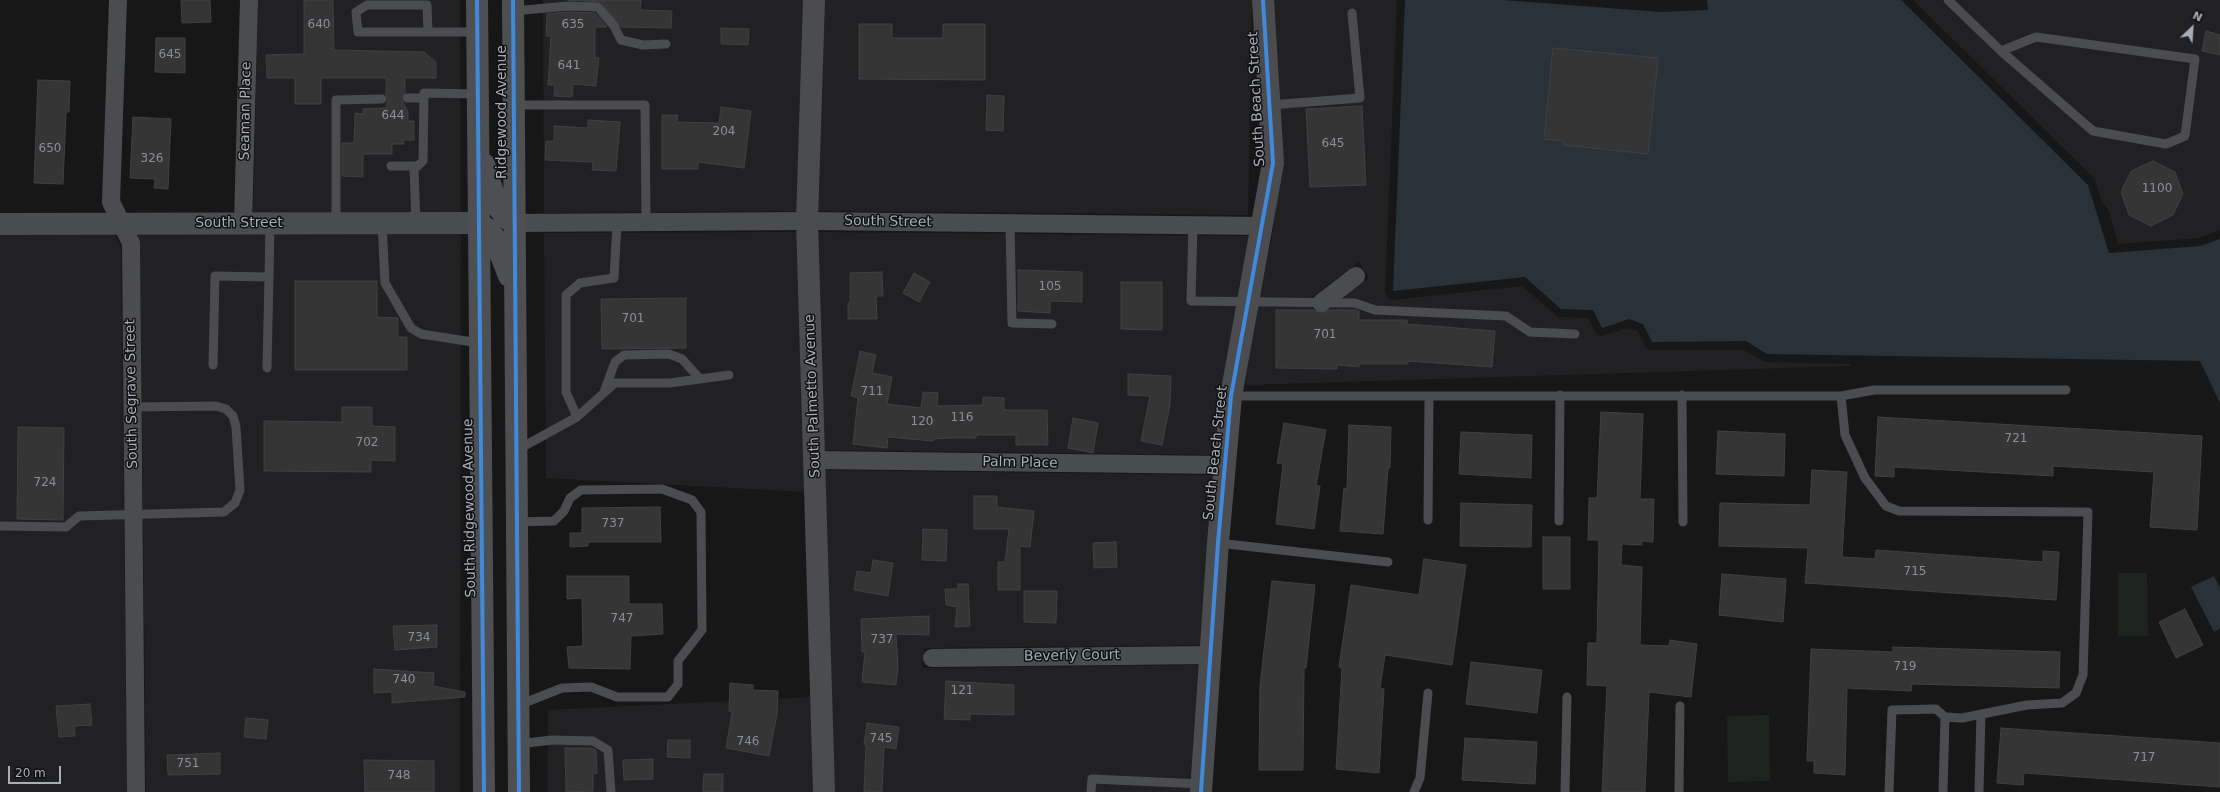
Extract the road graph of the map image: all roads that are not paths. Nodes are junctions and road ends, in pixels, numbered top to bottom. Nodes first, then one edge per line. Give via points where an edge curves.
1 (118, 0) edge
2 (249, 0) edge
3 (477, 0) edge
4 (814, 0) edge
5 (1263, 0) edge
6 (1948, 0) edge
7 (513, 6) edge
8 (1352, 14) dead end
9 (428, 32) junction
10 (477, 32) junction
11 (666, 44) dead end
12 (2002, 51) junction
13 (478, 94) junction
14 (407, 98) dead end
15 (424, 98) junction
16 (382, 99) dead end
17 (513, 105) junction
18 (1270, 105) junction
19 (478, 144) junction
20 (391, 166) dead end
21 (418, 166) junction
22 (807, 221) junction
23 (646, 222) junction
24 (120, 223) junction
25 (243, 223) junction
26 (270, 223) junction
27 (336, 223) junction
28 (382, 223) junction
29 (416, 223) junction
30 (478, 223) junction
31 (514, 223) junction
32 (617, 223) junction
33 (1010, 223) junction
34 (0, 224) edge
35 (1193, 225) junction
36 (1263, 226) junction
37 (1356, 276) dead end
38 (269, 277) junction
39 (514, 290) junction
40 (1249, 302) junction
41 (1321, 303) junction
42 (1052, 324) dead end
43 (1575, 334) dead end
44 (479, 343) junction
45 (213, 365) dead end
46 (267, 368) dead end
47 (729, 375) dead end
48 (700, 379) junction
49 (2066, 390) dead end
50 (603, 393) junction
51 (1560, 395) junction
52 (1682, 395) junction
53 (1231, 396) junction
54 (1429, 396) junction
55 (1841, 396) junction
56 (132, 407) junction
57 (577, 417) junction
58 (516, 451) junction
59 (815, 460) junction
60 (1225, 465) junction
61 (133, 515) junction
62 (1428, 520) dead end
63 (1559, 521) dead end
64 (516, 522) junction
65 (1683, 522) dead end
66 (0, 526) edge
67 (1218, 543) junction
68 (1388, 562) dead end
69 (1212, 655) junction
70 (932, 658) dead end
71 (1428, 694) dead end
72 (1567, 697) dead end
73 (518, 705) junction
74 (1680, 706) dead end
75 (1981, 714) junction
76 (1945, 716) junction
77 (518, 744) junction
78 (1202, 788) edge
79 (136, 792) edge
80 (484, 792) edge
81 (519, 792) edge
82 (611, 792) edge
83 (824, 792) edge
84 (1091, 792) edge
85 (1414, 792) edge
86 (1565, 792) edge
87 (1679, 792) edge
88 (1889, 792) edge
89 (1943, 792) edge
90 (1979, 792) edge

1 - 24 street, South Segrave Street via 111,202
2 - 25 street, Seaman Place
3 - 10 main road, Ridgewood Avenue
4 - 22 street, South Palmetto Avenue
5 - 18 street, South Beach Street
6 - 12 lane
7 - 11 lane via 598,7 614,26 621,40 643,45
7 - 17 main road, Ridgewood Avenue
8 - 18 lane via 1360,98
9 - 9 lane via 358,32 356,12 367,5 427,5
9 - 10 lane
10 - 13 main road, Ridgewood Avenue
12 - 12 lane via 2036,38 2195,59 2185,136 2166,144 2093,131
13 - 15 lane via 424,93
13 - 19 main road, Ridgewood Avenue
14 - 15 lane
15 - 21 lane via 423,161
16 - 27 lane via 336,100
17 - 23 lane via 645,105
17 - 31 main road, Ridgewood Avenue
18 - 36 street, South Beach Street via 1273,162
19 - 30 main road, Ridgewood Avenue
19 - 31 main road via 497,205 505,217
20 - 21 lane
21 - 29 lane via 414,169
22 - 23 street, South Street
22 - 33 street, South Street
22 - 59 street, South Palmetto Avenue
23 - 32 street, South Street
24 - 25 street, South Street
24 - 34 street, South Street
24 - 56 street, South Segrave Street via 131,243
25 - 26 street, South Street
26 - 27 street, South Street
26 - 38 lane
27 - 28 street, South Street
28 - 29 street, South Street
28 - 44 lane via 385,283 411,328 421,334
29 - 30 street, South Street
30 - 39 main road via 494,237
30 - 44 main road, South Ridgewood Avenue
31 - 32 street, South Street
31 - 39 main road
32 - 57 lane via 614,278 580,283 566,295 566,392
33 - 35 street, South Street
33 - 42 lane via 1012,323
35 - 36 street, South Street
35 - 40 lane via 1191,301
36 - 40 street, South Beach Street
37 - 41 street
38 - 45 lane via 215,276
38 - 46 lane
39 - 58 main road
40 - 41 lane
40 - 53 street, South Beach Street
41 - 43 lane via 1355,303 1375,310 1506,316 1530,332
44 - 80 main road, South Ridgewood Avenue
47 - 48 lane
48 - 50 lane via 670,383 614,383
48 - 50 lane via 682,359 669,354 624,355 615,362
49 - 55 lane via 1874,390
50 - 57 lane
51 - 52 lane
51 - 54 lane
51 - 63 lane
52 - 55 lane
52 - 65 lane
53 - 54 lane
53 - 60 street, South Beach Street
54 - 62 lane
55 - 75 lane via 1845,435 1866,478 1886,506 1899,511 2088,512 2083,675 2076,693 2062,704 2027,705
56 - 61 street, South Segrave Street
56 - 61 lane via 211,406 226,409 233,416 236,427 240,490 236,503 224,512
57 - 58 lane
58 - 64 main road
59 - 60 street, Palm Place
59 - 83 street, South Palmetto Avenue
60 - 67 street, South Beach Street
61 - 66 lane via 79,516 66,527
61 - 79 street, South Segrave Street
64 - 73 main road
64 - 73 lane via 554,521 564,511 570,498 581,490 662,490 692,500 701,512 702,630 678,661 678,684 668,697 617,697 591,687 562,688
67 - 68 lane
67 - 69 street, South Beach Street
69 - 70 street, Beverly Court
69 - 78 street, South Beach Street
71 - 85 lane via 1420,778
72 - 86 lane
73 - 77 main road
74 - 87 lane
75 - 76 lane via 1962,718
75 - 90 lane
76 - 88 lane via 1936,709 1892,710
76 - 89 lane
77 - 81 main road
77 - 82 lane via 552,740 593,741 608,750
78 - 84 lane via 1092,779

